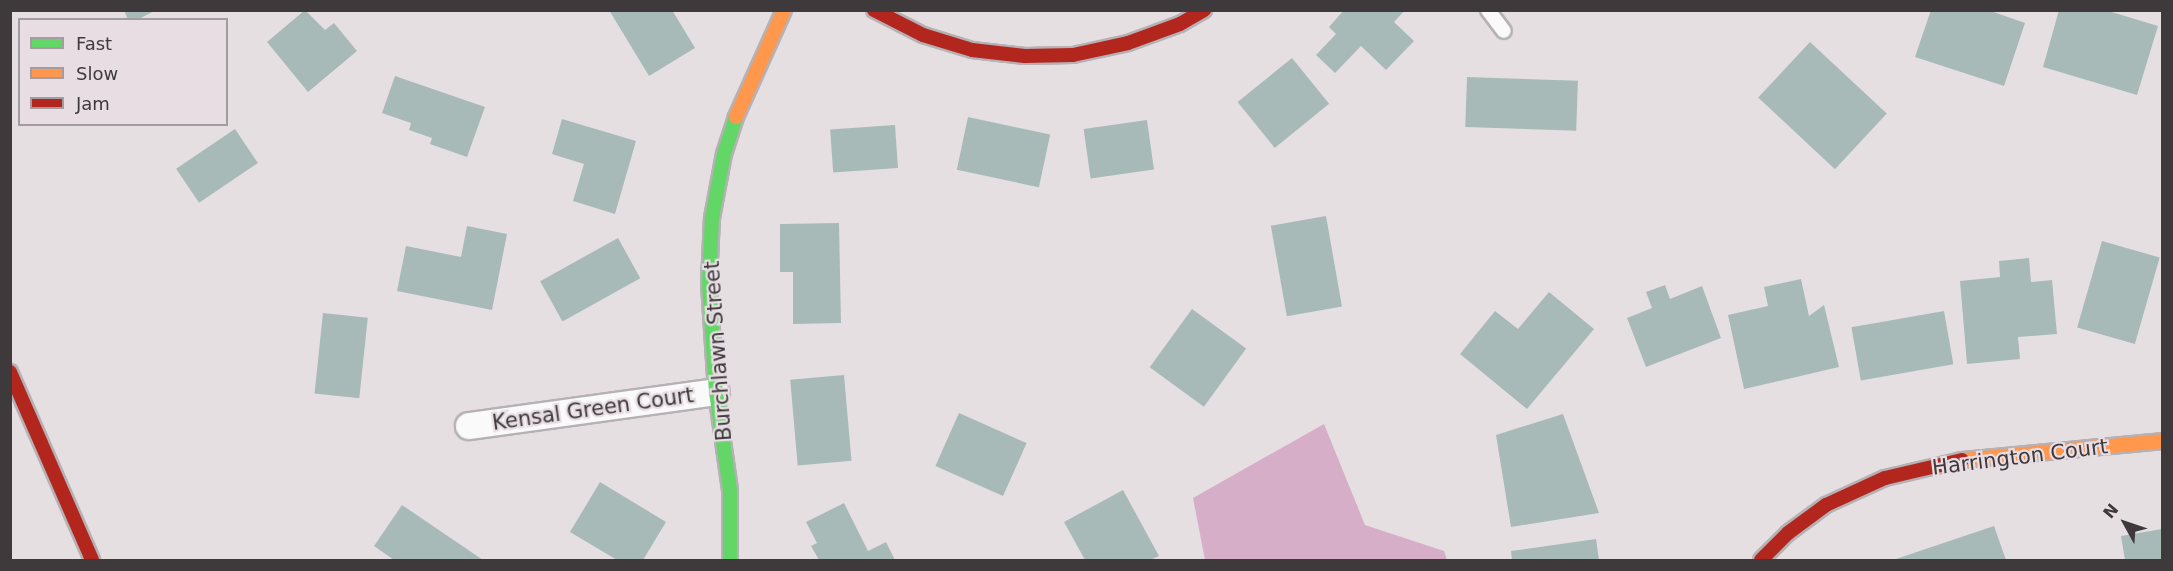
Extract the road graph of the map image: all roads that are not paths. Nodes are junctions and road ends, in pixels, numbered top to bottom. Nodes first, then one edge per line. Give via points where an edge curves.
1 (784, 10) edge
2 (874, 10) edge
3 (1204, 10) edge
4 (1488, 10) edge
5 (1504, 31) dead end
6 (10, 372) edge
7 (716, 392) junction
8 (469, 426) dead end
9 (2163, 441) edge
10 (92, 561) edge
11 (730, 561) edge
12 (1761, 561) edge

1 - 7 main road, Burchlawn Street via 744,92 724,154 712,218 709,283
2 - 3 main road via 933,38 972,50 1025,56 1073,55 1128,43 1180,24
4 - 5 lane
6 - 10 main road
7 - 8 street, Kensal Green Court
7 - 11 main road, Burchlawn Street via 730,490
9 - 12 main road, Harrington Court via 1943,462 1885,478 1826,505 1788,533

